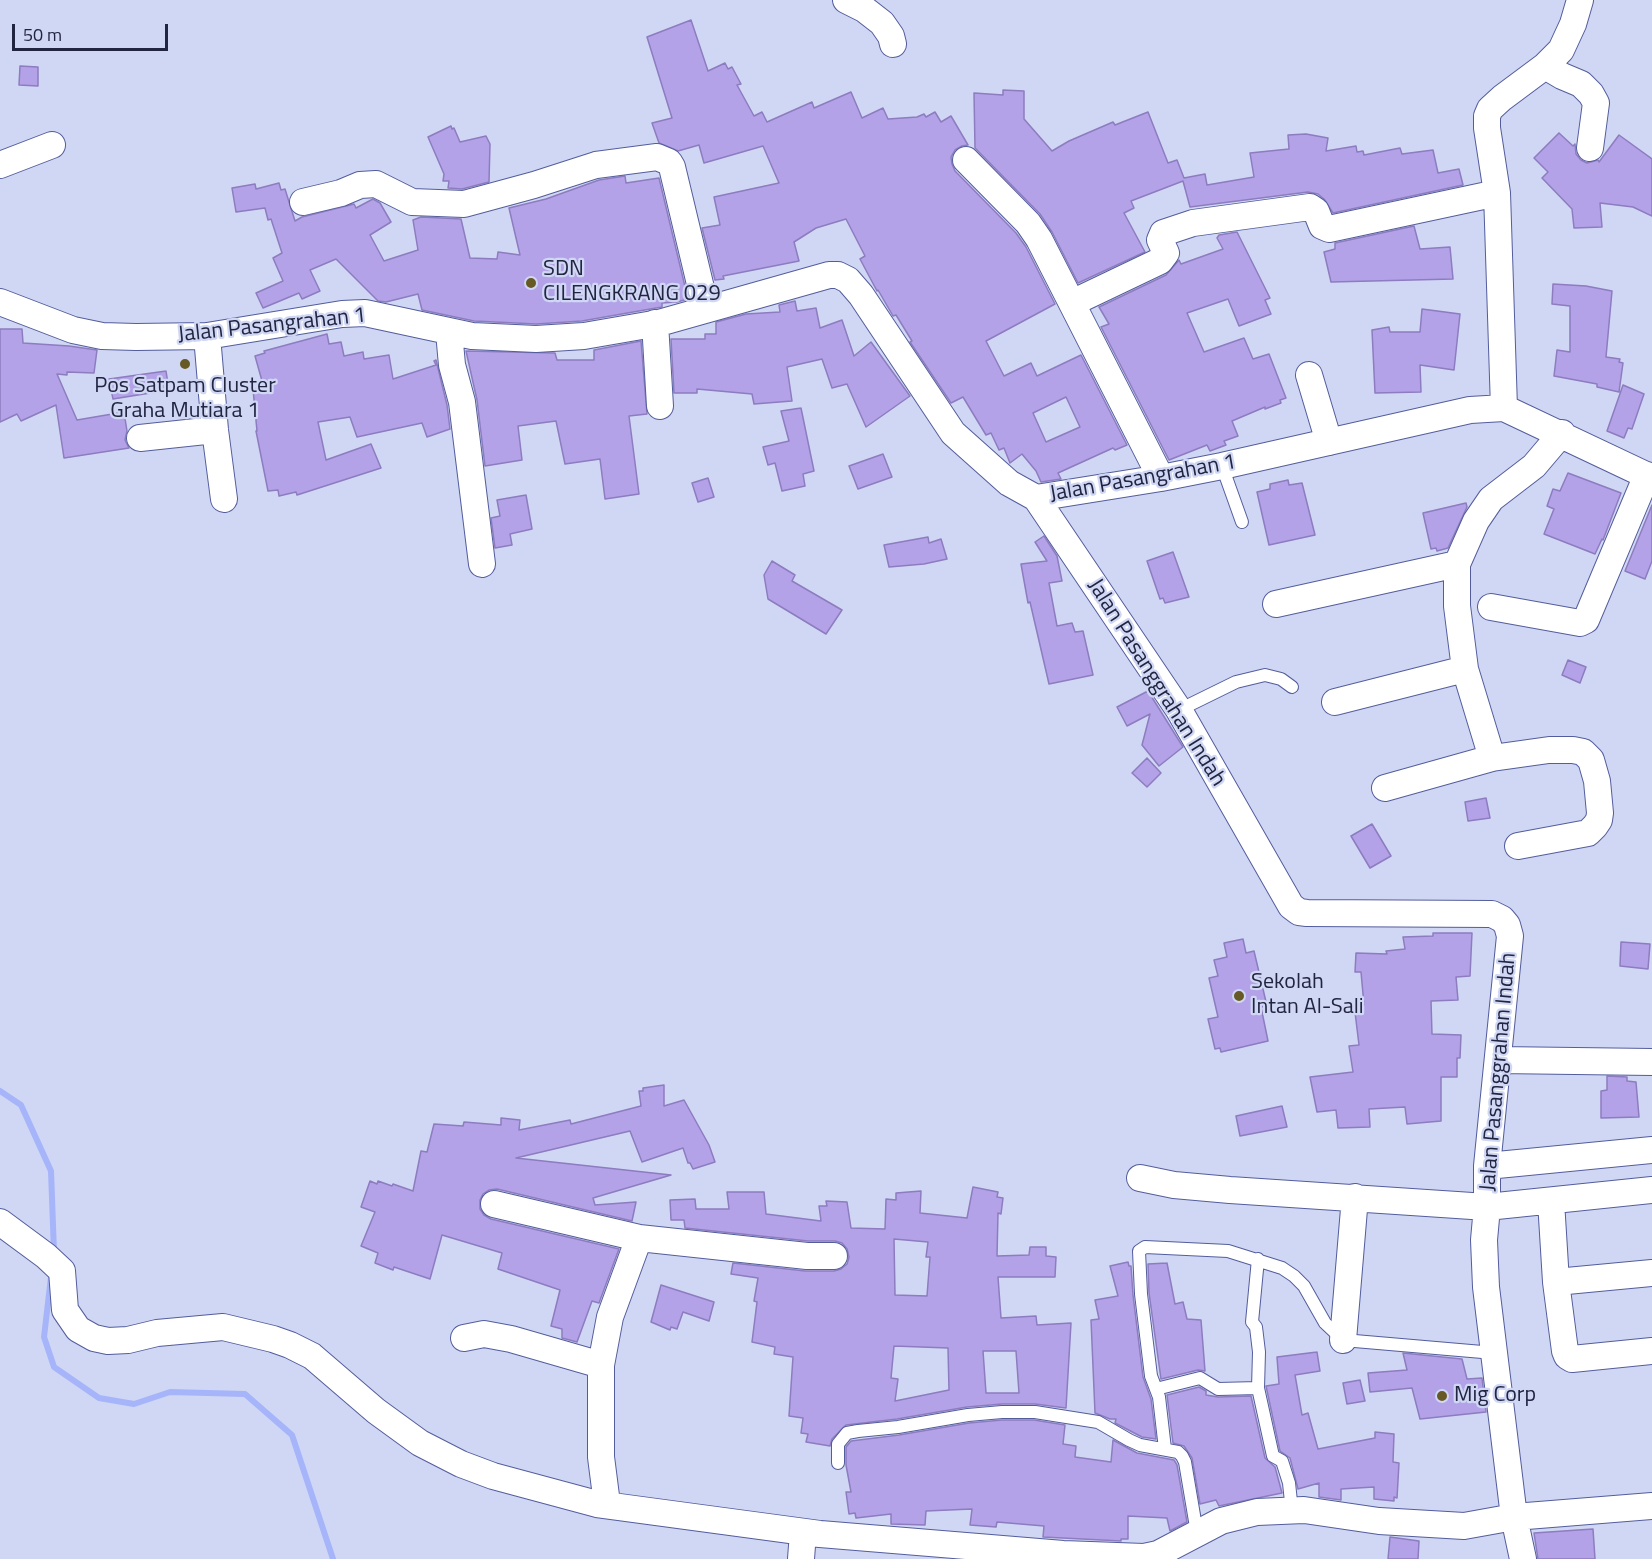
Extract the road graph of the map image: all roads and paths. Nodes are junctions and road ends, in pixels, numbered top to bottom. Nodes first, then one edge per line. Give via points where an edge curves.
1 (846, 0) edge
2 (1580, 0) edge
3 (893, 44) dead end
4 (1545, 66) junction
5 (52, 145) dead end
6 (1590, 148) dead end
7 (966, 160) dead end
8 (0, 165) edge
9 (1497, 193) junction
10 (303, 202) dead end
11 (0, 302) edge
12 (1072, 303) junction
13 (706, 309) junction
14 (655, 323) junction
15 (449, 332) junction
16 (207, 336) junction
17 (1309, 375) dead end
18 (660, 406) dead end
19 (1504, 408) junction
20 (215, 430) junction
21 (1562, 434) junction
22 (140, 438) dead end
23 (1329, 442) junction
24 (1222, 466) junction
25 (1649, 476) edge
26 (1161, 478) junction
27 (1036, 498) junction
28 (224, 499) dead end
29 (1242, 522) dead end
30 (482, 564) dead end
31 (1457, 564) junction
32 (1276, 604) dead end
33 (1491, 607) dead end
34 (1465, 669) junction
35 (1292, 687) dead end
36 (1335, 702) dead end
37 (1179, 710) junction
38 (1492, 758) junction
39 (1385, 788) dead end
40 (1518, 846) dead end
41 (1498, 1060) junction
42 (1652, 1062) edge
43 (1652, 1150) edge
44 (1487, 1166) junction
45 (1140, 1178) dead end
46 (1652, 1190) edge
47 (1356, 1197) junction
48 (1551, 1201) junction
49 (494, 1204) dead end
50 (1487, 1208) junction
51 (0, 1222) edge
52 (639, 1238) junction
53 (834, 1256) dead end
54 (1258, 1260) junction
55 (1652, 1273) edge
56 (1557, 1282) junction
57 (464, 1338) dead end
58 (1343, 1340) junction
59 (1652, 1351) edge
60 (1494, 1353) junction
61 (601, 1365) junction
62 (1258, 1388) junction
63 (1156, 1389) junction
64 (1165, 1449) junction
65 (838, 1463) dead end
66 (607, 1504) junction
67 (1652, 1506) edge
68 (1292, 1511) junction
69 (1514, 1518) junction
70 (803, 1532) junction
71 (1197, 1533) junction
72 (801, 1559) edge
73 (1523, 1559) edge

1 - 3 street via 882,23
2 - 4 street via 1561,50
4 - 6 street via 1581,84 1596,103
4 - 9 street via 1502,98 1487,116
5 - 8 street
7 - 12 street via 1040,239
9 - 12 street via 1329,229 1322,226 1310,207 1184,225 1163,232 1160,240 1166,253 1160,261
9 - 19 street
10 - 13 street via 376,184 412,202 464,204 596,165 657,157 672,167
11 - 16 street, Jalan Pasangrahan 1 via 73,330 102,336
12 - 26 street
13 - 14 street, Jalan Pasangrahan 1
13 - 27 street, Jalan Pasangrahan 1 via 829,275 843,276 861,295 953,433 1008,483
14 - 15 street, Jalan Pasangrahan 1 via 584,336 536,339
14 - 18 street
15 - 16 street, Jalan Pasangrahan 1 via 365,313
15 - 30 street via 462,402
16 - 20 street
17 - 23 street
19 - 21 street
19 - 23 street, Jalan Pasangrahan 1 via 1470,410
20 - 22 street
20 - 28 street
21 - 25 street
21 - 31 street via 1534,466 1491,499 1476,521
23 - 24 street, Jalan Pasangrahan 1
24 - 26 street, Jalan Pasangrahan 1
24 - 29 lane
25 - 33 street via 1586,620 1580,623
26 - 27 street, Jalan Pasangrahan 1
27 - 37 street, Jalan Pasanggrahan Indah
31 - 32 street
31 - 34 street via 1457,606
34 - 36 street
34 - 38 street
35 - 37 lane via 1281,679 1264,675 1236,682
37 - 41 street, Jalan Pasanggrahan Indah via 1291,906 1299,912 1492,914 1502,919 1510,936
38 - 39 street
38 - 40 street via 1561,749 1583,752 1591,760 1600,813 1595,826 1588,833
41 - 42 street
41 - 44 street, Jalan Pasanggrahan Indah
43 - 44 street
44 - 50 street, Jalan Pasanggrahan Indah
45 - 47 street via 1185,1186
46 - 48 street
47 - 50 street
47 - 58 street
48 - 50 street
48 - 56 street
49 - 52 street
50 - 60 street, Jalan Pasanggrahan Indah via 1485,1264
51 - 66 street via 54,1263 65,1310 78,1329 94,1338 128,1340 157,1333 223,1327 273,1339 312,1356 420,1443 461,1464
52 - 53 street
52 - 61 street via 610,1317
54 - 58 lane via 1294,1276 1325,1323
54 - 62 lane via 1252,1322 1259,1352
54 - 63 lane via 1228,1251 1145,1247 1140,1251 1145,1329
55 - 56 street
56 - 59 street via 1567,1356 1572,1359
57 - 61 street via 484,1334 511,1339
58 - 60 lane
60 - 69 street, Jalan Pasanggrahan Indah
61 - 66 street via 601,1456
62 - 63 lane via 1218,1389 1200,1378
62 - 68 lane via 1273,1456 1282,1461
63 - 64 lane
64 - 65 lane via 1140,1445 1098,1422 1035,1412 1002,1412 847,1433 838,1444
64 - 71 lane via 1178,1452 1185,1462
66 - 70 street
67 - 69 street
68 - 69 street via 1464,1526
68 - 71 street via 1257,1512 1221,1521
69 - 73 street, Jalan Pasanggrahan Indah
70 - 71 street via 1144,1557 1158,1554
70 - 72 street

